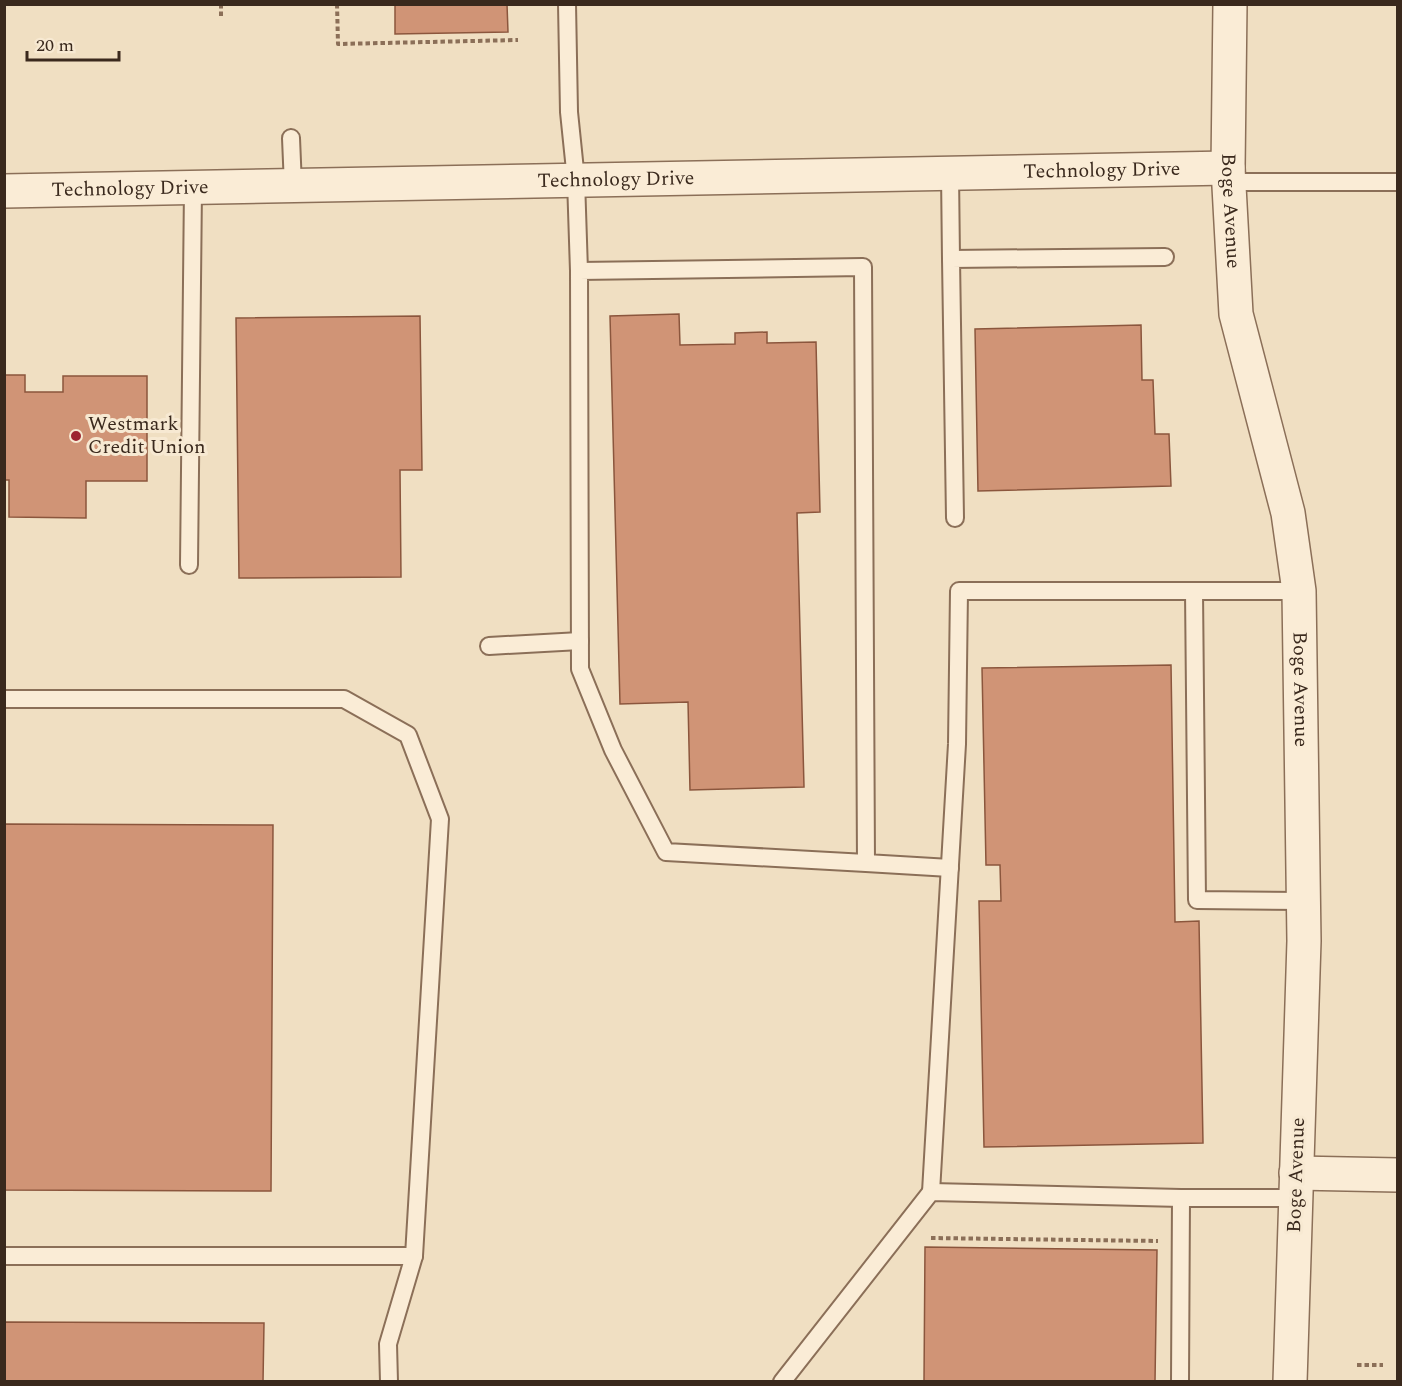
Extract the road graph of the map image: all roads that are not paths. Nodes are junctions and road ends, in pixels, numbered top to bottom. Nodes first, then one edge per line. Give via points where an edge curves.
1 (567, 4) edge
2 (1230, 4) edge
3 (291, 138) dead end
4 (950, 173) junction
5 (1229, 175) junction
6 (576, 180) junction
7 (1398, 182) edge
8 (293, 186) junction
9 (193, 188) junction
10 (4, 191) edge
11 (1165, 256) dead end
12 (951, 259) junction
13 (579, 271) junction
14 (955, 518) dead end
15 (189, 565) dead end
16 (1194, 591) junction
17 (1299, 591) junction
18 (580, 641) junction
19 (489, 646) dead end
20 (4, 699) edge
21 (866, 863) junction
22 (950, 868) junction
23 (1304, 901) junction
24 (1398, 1175) edge
25 (1295, 1186) junction
26 (932, 1192) junction
27 (1181, 1198) junction
28 (4, 1256) edge
29 (414, 1256) junction
30 (801, 1358) junction
31 (389, 1382) edge
32 (782, 1382) edge
33 (801, 1382) edge
34 (1180, 1382) edge
35 (1290, 1382) edge

1 - 6 lane via 569,112
2 - 5 street, Boge Avenue
3 - 8 lane
4 - 5 street, Technology Drive
4 - 6 street, Technology Drive
4 - 12 lane
5 - 7 lane
5 - 17 street, Boge Avenue via 1236,314 1288,513
6 - 8 street, Technology Drive
6 - 13 lane
8 - 9 street, Technology Drive
9 - 10 street, Technology Drive
9 - 15 lane
11 - 12 lane
12 - 14 lane
13 - 18 lane
13 - 21 lane via 863,267
16 - 17 lane
16 - 22 lane via 959,591
16 - 23 lane via 1197,900
17 - 23 street, Boge Avenue
18 - 19 lane
18 - 21 lane via 580,669 613,750 666,852
20 - 29 lane via 344,699 408,735 440,819
21 - 22 lane
22 - 26 lane
23 - 25 street, Boge Avenue
24 - 25 street
25 - 27 lane
25 - 35 street, Boge Avenue
26 - 27 lane
26 - 30 lane
27 - 34 lane
28 - 29 lane
29 - 31 lane via 388,1344
30 - 32 lane
30 - 33 lane

